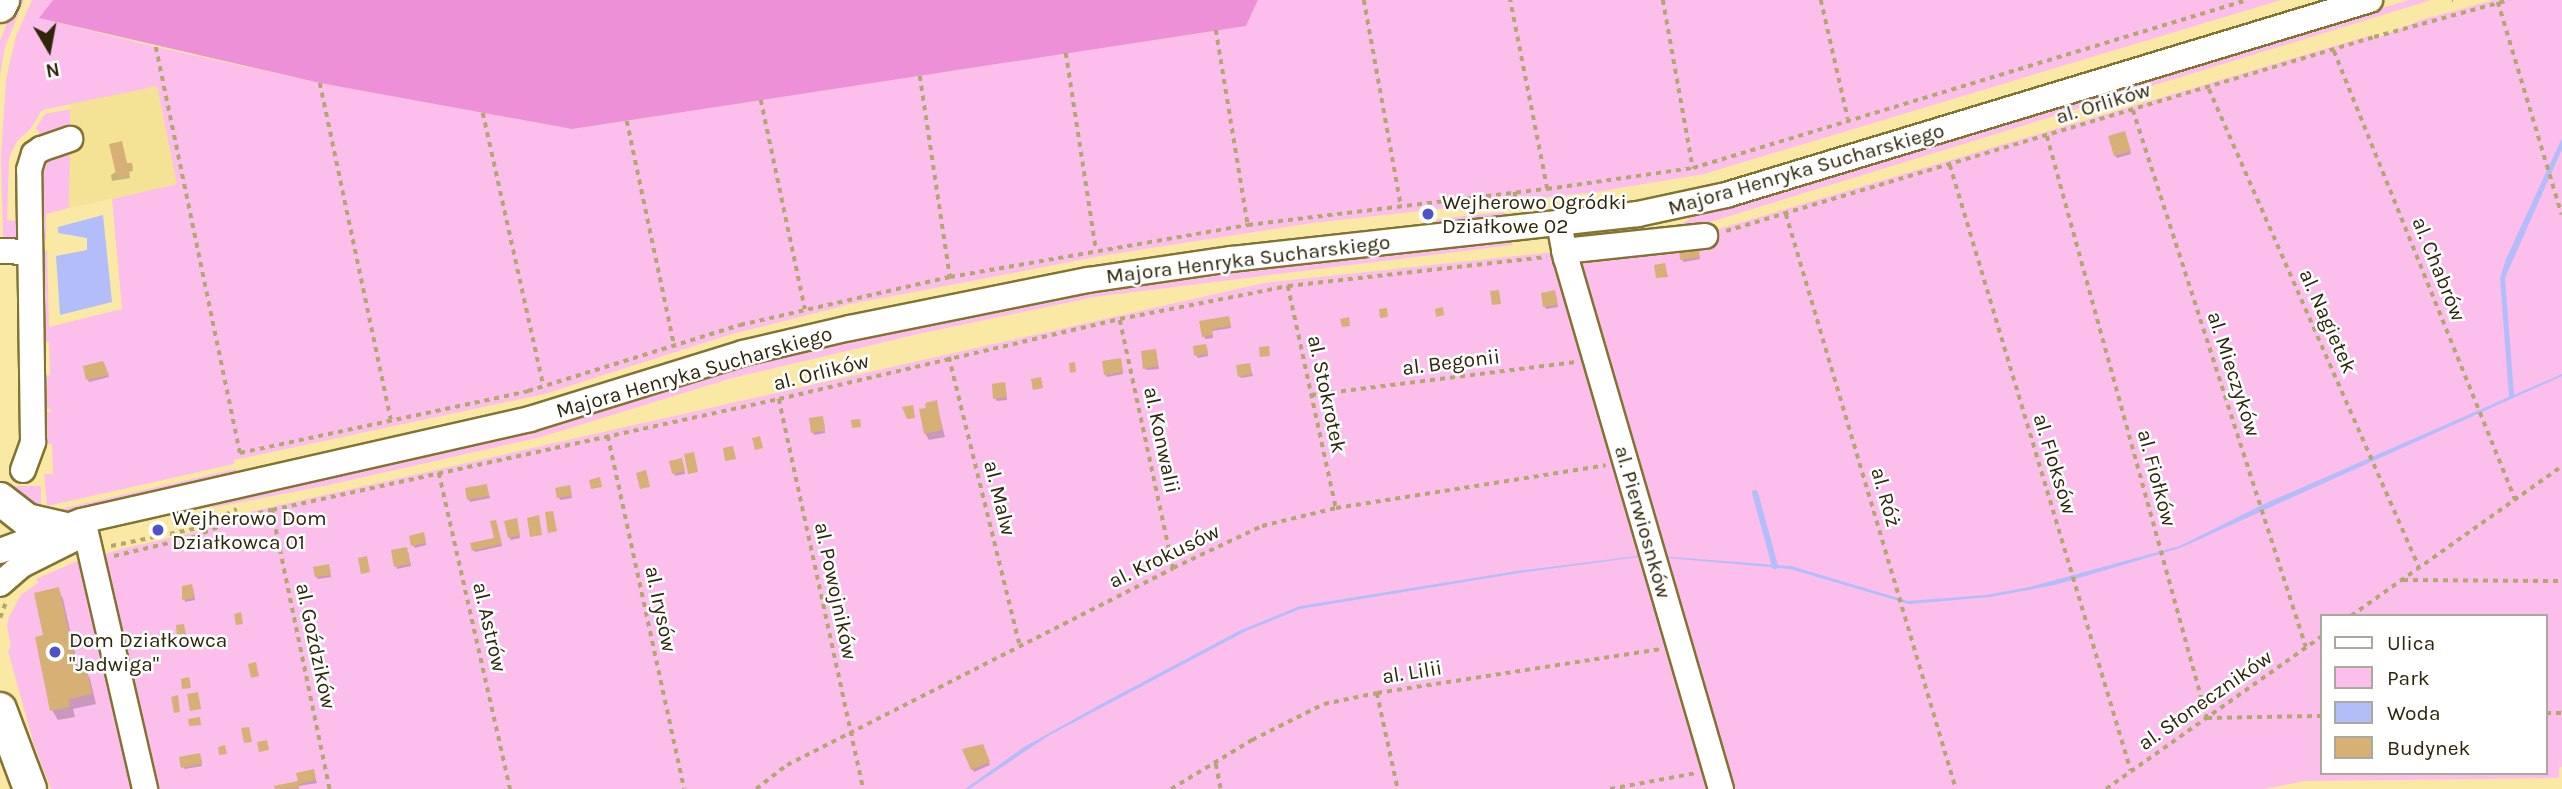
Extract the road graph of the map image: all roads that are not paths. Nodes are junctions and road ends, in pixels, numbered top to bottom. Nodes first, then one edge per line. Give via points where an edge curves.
1 (3, 0) edge
2 (2370, 0) edge
3 (0, 6) edge
4 (70, 139) dead end
5 (1559, 223) junction
6 (1705, 236) road end
7 (0, 251) edge
8 (30, 252) junction
9 (1565, 253) junction
10 (23, 470) dead end
11 (0, 499) edge
12 (84, 544) junction
13 (0, 551) edge
14 (0, 584) edge
15 (0, 709) edge
16 (1719, 779) edge
17 (30, 789) edge
18 (145, 789) edge

1 - 3 main road
2 - 5 street, Majora Henryka Sucharskiego via 1727,195 1638,214
4 - 8 street via 49,144 30,162
5 - 9 street, al. Pierwiosnków
5 - 12 street, Majora Henryka Sucharskiego via 1101,278 889,320 743,354 530,419 122,512
6 - 9 street
7 - 8 street
8 - 10 street via 33,442
9 - 16 street, al. Pierwiosnków
11 - 12 main road via 27,520
12 - 13 street, Majora Henryka Sucharskiego
12 - 14 street, Majora Henryka Sucharskiego via 22,565
12 - 18 street
15 - 17 main road

